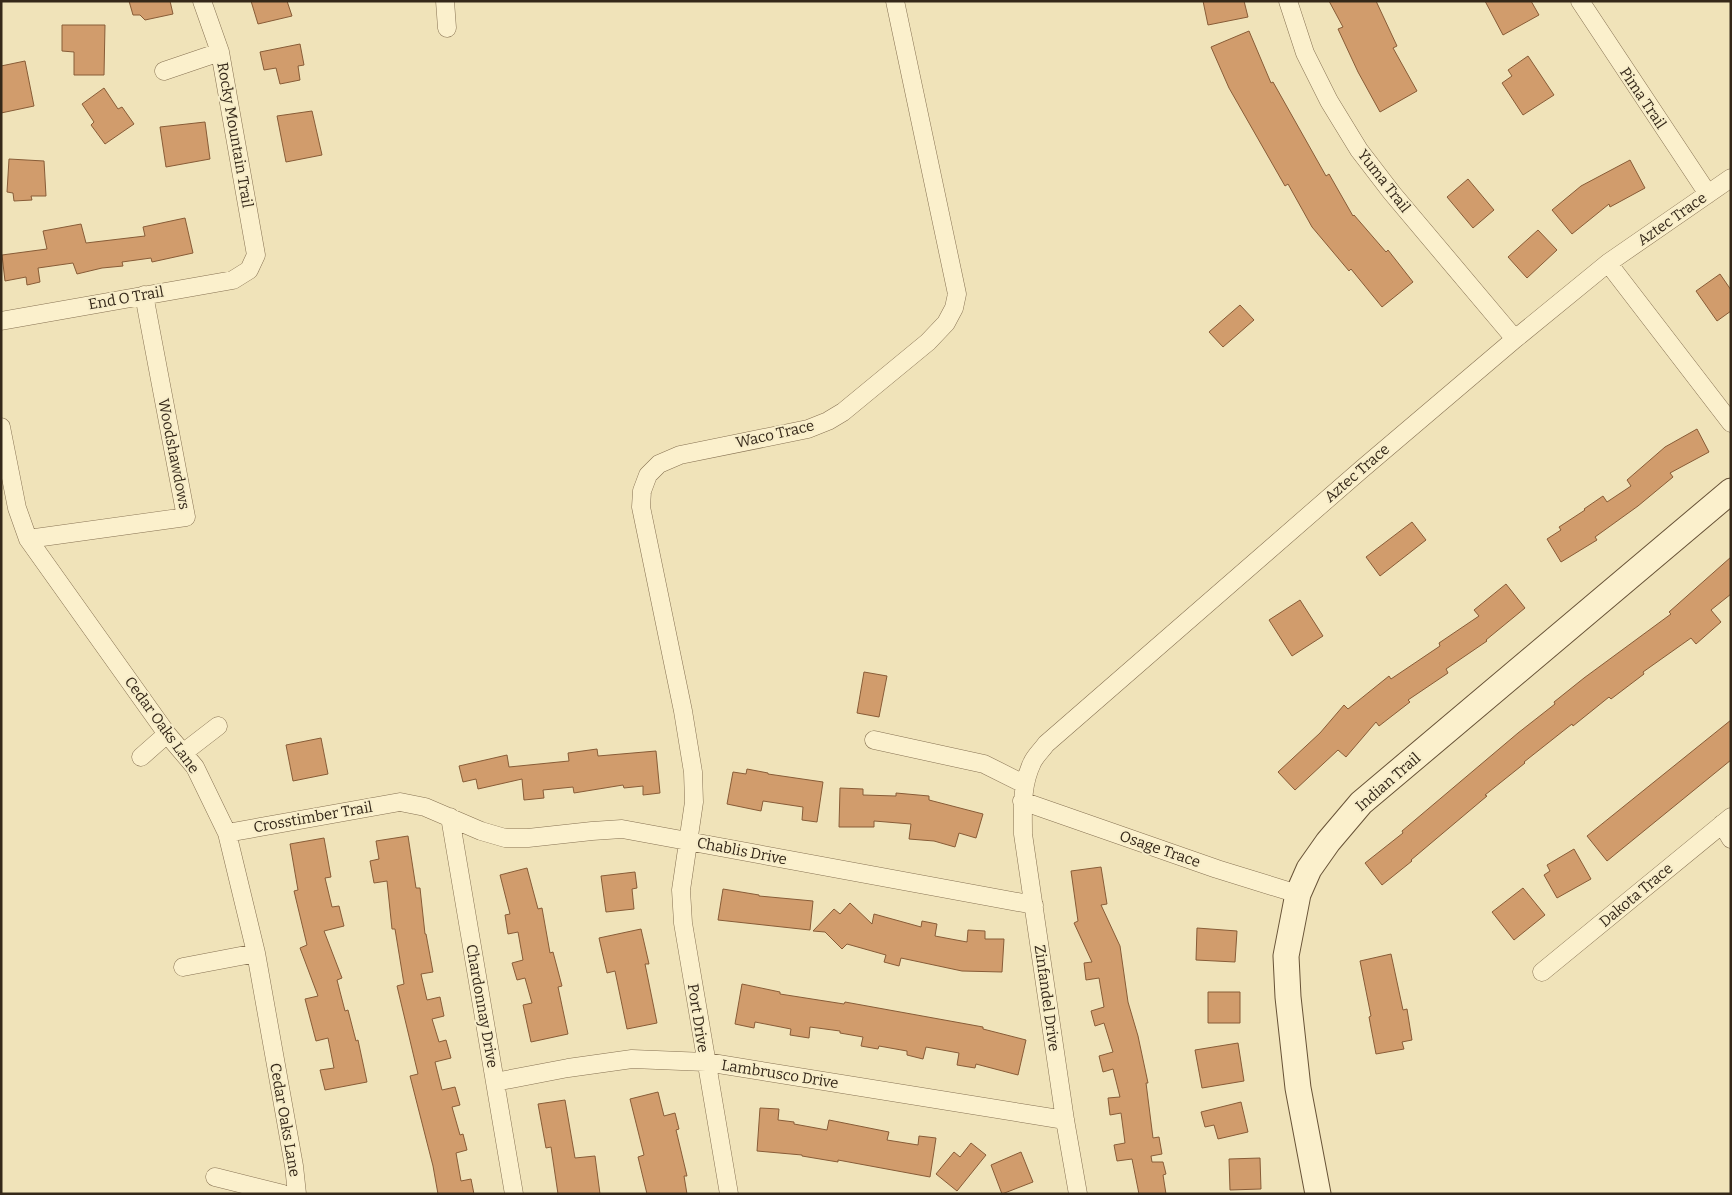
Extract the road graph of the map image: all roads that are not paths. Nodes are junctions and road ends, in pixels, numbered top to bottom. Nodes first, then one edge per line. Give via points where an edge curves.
1 (202, 1) edge
2 (445, 1) edge
3 (895, 1) edge
4 (1288, 1) edge
5 (1580, 1) edge
6 (447, 28) dead end
7 (220, 52) junction
8 (164, 71) dead end
9 (1731, 178) edge
10 (1708, 194) junction
11 (1608, 263) junction
12 (249, 270) joint
13 (144, 295) junction
14 (1, 321) edge
15 (1515, 339) junction
16 (1731, 423) edge
17 (1, 427) edge
18 (1731, 491) edge
19 (28, 538) junction
20 (218, 726) dead end
21 (167, 734) junction
22 (874, 740) dead end
23 (183, 753) junction
24 (141, 757) dead end
25 (1024, 784) junction
26 (1022, 801) junction
27 (400, 802) joint
28 (450, 817) junction
29 (1728, 826) edge
30 (227, 833) junction
31 (687, 840) junction
32 (1298, 894) junction
33 (1034, 905) junction
34 (256, 953) junction
35 (183, 967) dead end
36 (1542, 972) dead end
37 (706, 1062) junction
38 (496, 1082) junction
39 (1065, 1120) junction
40 (215, 1177) dead end
41 (283, 1194) edge
42 (297, 1194) edge
43 (514, 1194) edge
44 (729, 1194) edge
45 (1078, 1194) edge
46 (1318, 1194) edge

1 - 7 street, Rocky Mountain Trail
2 - 6 street
3 - 31 street, Waco Trace via 957,294 954,308 946,323 928,342 828,421 808,429 680,455 659,464 648,474 641,507 693,772 694,802
4 - 15 street, Yuma Trail via 1305,53 1359,150
5 - 10 street, Pima Trail
7 - 8 street
7 - 12 street, Rocky Mountain Trail via 256,255
9 - 10 street, Aztec Trace
10 - 11 street, Aztec Trace
11 - 15 street, Aztec Trace
11 - 16 street
12 - 13 street, End O Trail via 233,280
13 - 14 street, End O Trail
13 - 19 street, Woodshawdows via 186,517
15 - 25 street, Aztec Trace via 1046,744 1032,762
17 - 19 street, Cedar Oaks Lane via 17,508
18 - 32 street, Indian Trail via 1361,803 1309,869
19 - 21 street, Cedar Oaks Lane
20 - 23 street
21 - 23 street, Cedar Oaks Lane
21 - 24 street
22 - 25 street via 984,764
23 - 30 street, Cedar Oaks Lane via 195,767
25 - 26 street, Aztec Trace
26 - 32 street, Osage Trace via 1207,866
26 - 33 street, Zinfandel Drive via 1023,834
27 - 28 street, Chablis Drive
27 - 30 street, Crosstimber Trail
28 - 31 street, Chablis Drive via 505,838 622,829
28 - 38 street, Chardonnay Drive
29 - 36 street, Dakota Trace
30 - 34 street, Cedar Oaks Lane
31 - 33 street, Chablis Drive
31 - 37 street, Port Drive via 681,890 683,923
32 - 46 street, Indian Trail via 1286,956 1288,997 1298,1088
33 - 39 street, Zinfandel Drive
34 - 35 street
34 - 42 street, Cedar Oaks Lane
37 - 38 street, Lambrusco Drive via 632,1059
37 - 39 street, Lambrusco Drive
37 - 44 street, Port Drive
38 - 43 street, Chardonnay Drive
39 - 45 street, Zinfandel Drive
40 - 41 street

